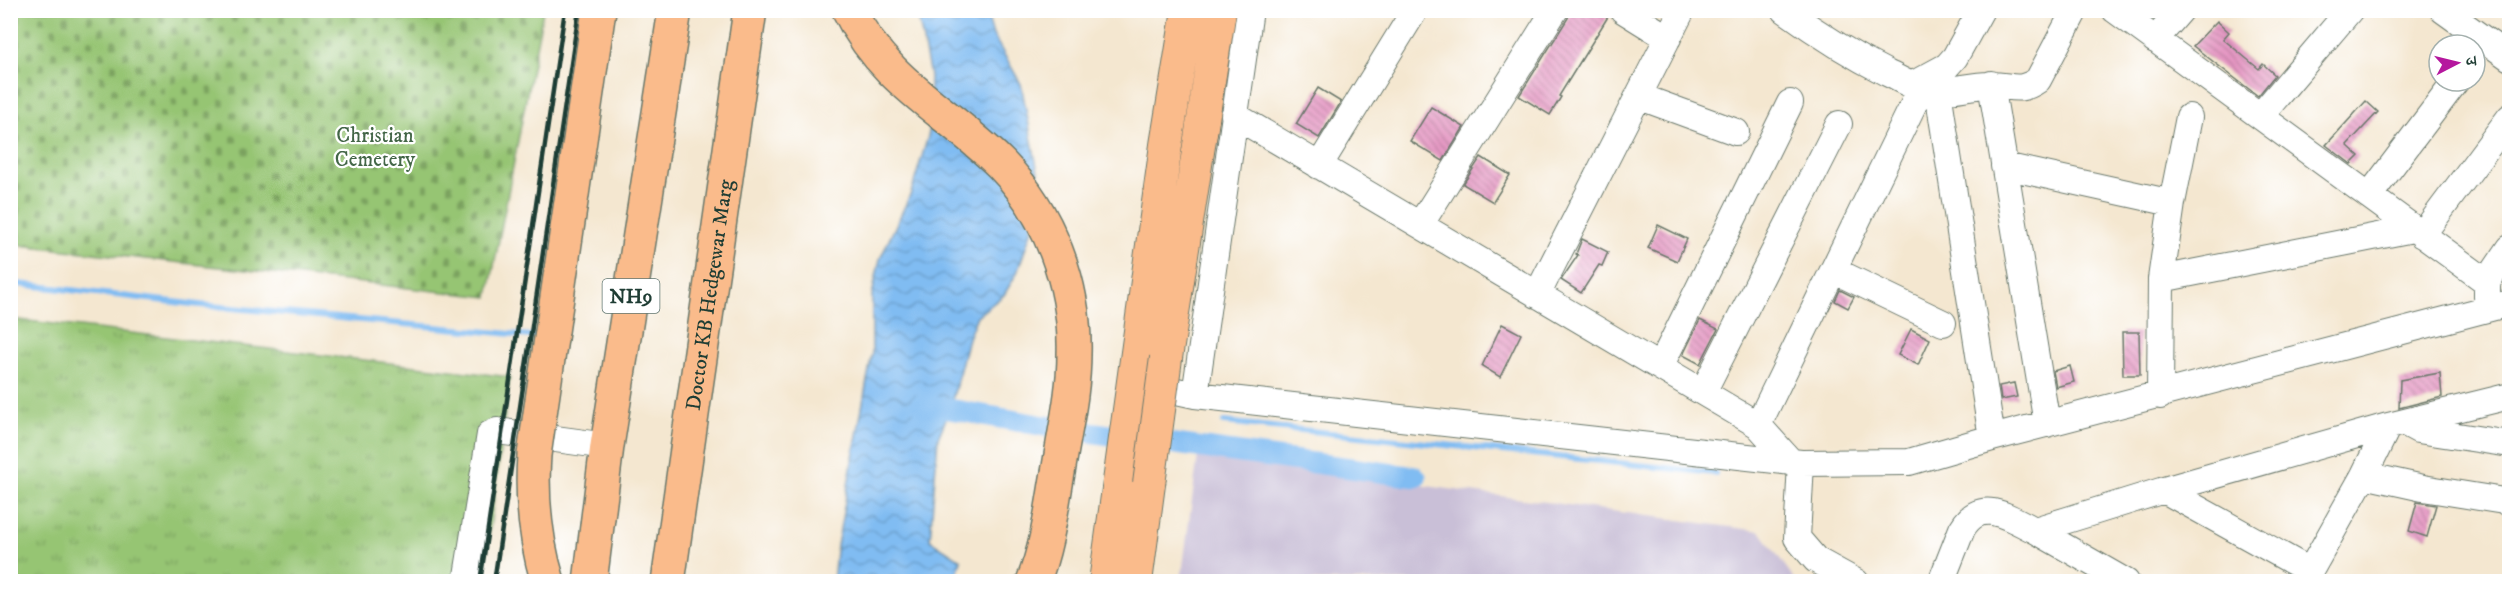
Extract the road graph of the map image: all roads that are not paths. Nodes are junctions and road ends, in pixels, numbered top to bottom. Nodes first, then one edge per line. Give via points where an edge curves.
1 (599, 10) edge
2 (675, 10) edge
3 (750, 10) edge
4 (849, 10) edge
5 (1188, 10) edge
6 (1220, 10) edge
7 (1250, 10) edge
8 (1415, 10) edge
9 (1555, 10) edge
10 (1623, 10) edge
11 (1682, 10) edge
12 (1785, 10) edge
13 (1981, 10) edge
14 (2075, 10) edge
15 (2115, 10) edge
16 (2181, 10) edge
17 (2350, 10) edge
18 (2443, 10) edge
19 (2465, 33) edge
20 (1668, 38) junction
21 (2156, 40) junction
22 (2487, 51) edge
23 (2510, 58) edge
24 (1991, 84) junction
25 (1924, 88) junction
26 (2447, 93) edge
27 (1638, 96) junction
28 (1790, 103) dead end
29 (1234, 115) junction
30 (2261, 116) junction
31 (2189, 117) dead end
32 (2510, 117) edge
33 (1839, 124) dead end
34 (1736, 132) dead end
35 (1319, 166) junction
36 (2004, 166) junction
37 (2369, 196) junction
38 (2172, 203) junction
39 (1420, 225) junction
40 (2417, 232) junction
41 (2510, 249) edge
42 (1833, 270) junction
43 (2161, 279) junction
44 (2487, 282) junction
45 (1538, 295) junction
46 (2498, 307) edge
47 (1942, 323) dead end
48 (1142, 329) junction
49 (1660, 367) junction
50 (1703, 392) junction
51 (1195, 395) junction
52 (2160, 396) junction
53 (2510, 396) edge
54 (2047, 424) junction
55 (2396, 424) junction
56 (1758, 425) junction
57 (1992, 438) junction
58 (2510, 444) edge
59 (607, 446) junction
60 (1806, 469) junction
61 (2364, 475) junction
62 (2164, 490) junction
63 (2510, 502) edge
64 (2035, 530) junction
65 (2307, 577) edge
66 (466, 582) edge
67 (548, 582) edge
68 (590, 582) edge
69 (668, 582) edge
70 (1033, 582) edge
71 (1105, 582) edge
72 (1136, 582) edge
73 (1856, 582) edge
74 (1941, 582) edge
75 (2126, 582) edge

1 - 67 highway, bridge via 534,454 533,516
2 - 59 highway, NH9
3 - 69 highway, Doctor KB Hedgewar Marg
4 - 70 highway via 892,73 999,162 1018,183 1059,257 1074,323 1073,382 1048,534
5 - 48 main road
6 - 72 main road, bridge
7 - 29 street
8 - 35 street
9 - 39 street
10 - 20 street
11 - 20 street
12 - 25 street via 1824,38
13 - 25 street via 1955,57
14 - 24 street via 2038,80 2018,89
15 - 21 street
16 - 21 street
17 - 30 street
18 - 19 street
20 - 27 street
21 - 30 street
22 - 23 street
24 - 25 street
24 - 36 street
25 - 42 street
25 - 57 street
26 - 37 street
27 - 34 street
27 - 45 street
28 - 49 street
29 - 35 street
29 - 51 street
30 - 37 street
31 - 38 street
32 - 40 street
33 - 50 street
35 - 39 street
36 - 38 street
36 - 54 street
37 - 40 street
38 - 43 street
39 - 45 street
40 - 43 street
40 - 44 street
41 - 44 street
42 - 47 street
42 - 56 street
43 - 52 street
44 - 46 street
45 - 49 street
46 - 52 street
48 - 51 street via 1154,386
48 - 71 main road
49 - 50 street
50 - 56 street
51 - 60 street
52 - 54 street
53 - 55 street
54 - 57 street
55 - 58 street
55 - 61 street
55 - 62 street
56 - 60 street
57 - 60 street via 1909,462
59 - 66 street via 497,431 490,434
59 - 68 highway, NH9
60 - 73 street via 1806,542 1816,560
61 - 63 street
61 - 65 street
62 - 64 street
62 - 65 street
64 - 74 street via 2001,514 1977,513 1962,529
64 - 75 street

